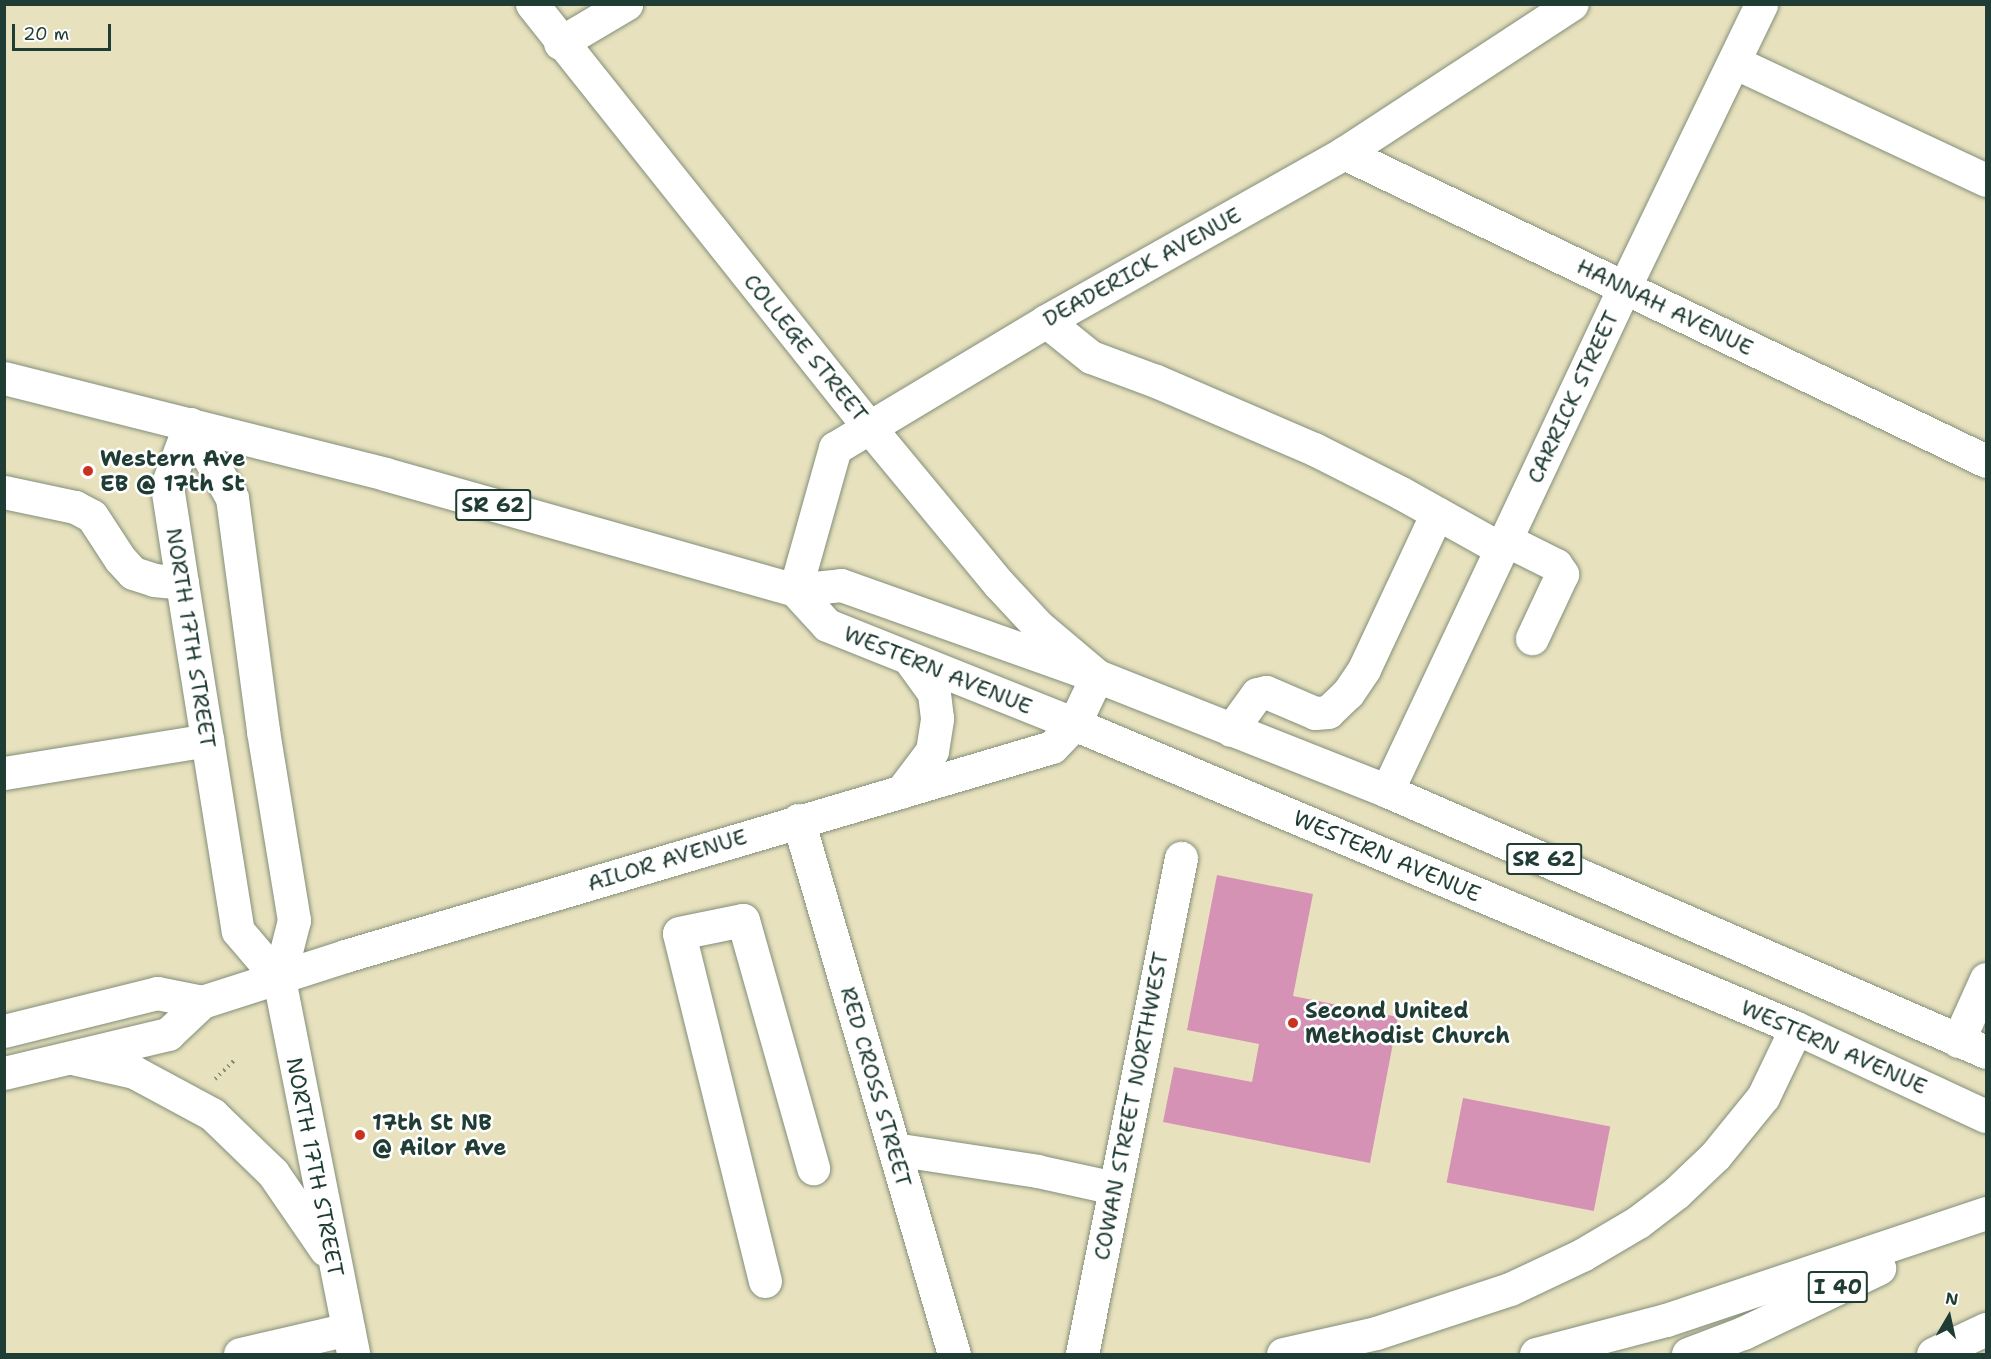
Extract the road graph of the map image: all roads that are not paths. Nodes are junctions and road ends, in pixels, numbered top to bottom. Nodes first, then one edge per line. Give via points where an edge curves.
1 (532, 4) edge
2 (626, 4) edge
3 (1761, 4) edge
4 (1559, 8) edge
5 (560, 43) junction
6 (1734, 62) junction
7 (1344, 153) junction
8 (1986, 180) edge
9 (1624, 288) junction
10 (1046, 321) junction
11 (4, 378) edge
12 (190, 424) junction
13 (869, 427) junction
14 (1986, 461) edge
15 (4, 492) edge
16 (1437, 513) junction
17 (1503, 544) junction
18 (182, 583) junction
19 (795, 590) junction
20 (1532, 638) dead end
21 (910, 660) junction
22 (1097, 676) junction
23 (1074, 724) junction
24 (1231, 730) junction
25 (207, 740) junction
26 (4, 773) edge
27 (1388, 791) junction
28 (901, 792) junction
29 (798, 820) junction
30 (1181, 858) dead end
31 (1986, 978) edge
32 (279, 979) junction
33 (202, 1002) junction
34 (1796, 1028) junction
35 (4, 1031) edge
36 (1972, 1046) edge
37 (71, 1057) junction
38 (4, 1073) edge
39 (1986, 1116) edge
40 (894, 1149) junction
41 (813, 1168) dead end
42 (1114, 1188) junction
43 (1986, 1215) edge
44 (334, 1260) junction
45 (765, 1281) dead end
46 (1986, 1329) edge
47 (350, 1342) edge
48 (240, 1354) edge
49 (954, 1354) edge
50 (1082, 1354) edge
51 (1283, 1354) edge
52 (1536, 1354) edge
53 (1688, 1354) edge
54 (1933, 1354) edge

1 - 5 main road, COLLEGE STREET
2 - 5 main road
3 - 6 main road, CARRICK STREET
4 - 7 main road, DEADERICK AVENUE
5 - 13 main road, COLLEGE STREET
6 - 8 main road
6 - 9 main road, CARRICK STREET
7 - 9 main road, HANNAH AVENUE
7 - 10 main road, DEADERICK AVENUE
9 - 14 main road, HANNAH AVENUE
9 - 17 main road, CARRICK STREET
10 - 13 main road, DEADERICK AVENUE
10 - 16 main road via 1091,357 1314,449
11 - 12 main road, WESTERN AVENUE / SR 62
12 - 18 main road, NORTH 17TH STREET via 166,486
12 - 19 main road, WESTERN AVENUE / SR 62 via 385,474
12 - 32 main road, NORTH 17TH STREET via 232,498 263,731 294,920
13 - 19 main road, DEADERICK AVENUE via 835,448
13 - 22 main road, COLLEGE STREET via 1038,626
15 - 18 main road via 84,511 104,530 133,573
16 - 17 main road
16 - 24 main road via 1364,669 1348,693 1328,712 1315,713 1266,692 1257,694
17 - 20 main road via 1556,565 1562,574
17 - 27 main road, CARRICK STREET
18 - 25 main road, NORTH 17TH STREET
19 - 21 main road, WESTERN AVENUE / SR 62 via 827,625
19 - 22 main road, WESTERN AVENUE / SR 62 via 841,585
21 - 23 main road, WESTERN AVENUE / SR 62
21 - 28 main road via 934,693 937,718 932,751
22 - 23 main road, AILOR AVENUE
22 - 24 main road, WESTERN AVENUE / SR 62
23 - 28 main road, AILOR AVENUE via 1052,747
23 - 34 main road, WESTERN AVENUE / SR 62
24 - 27 main road, WESTERN AVENUE / SR 62
25 - 26 main road
25 - 32 main road, NORTH 17TH STREET via 238,931
27 - 36 main road, WESTERN AVENUE / SR 62
28 - 29 main road, AILOR AVENUE
29 - 32 main road, AILOR AVENUE
29 - 40 main road, RED CROSS STREET
30 - 42 main road, COWAN STREET NORTHWEST
31 - 36 main road
32 - 33 main road, AILOR AVENUE
32 - 44 main road, NORTH 17TH STREET
33 - 35 main road, AILOR AVENUE via 157,993
33 - 37 main road, AILOR AVENUE via 168,1034
34 - 39 main road, WESTERN AVENUE / SR 62
34 - 51 main road via 1763,1097 1715,1156 1638,1222 1582,1255 1510,1289 1376,1333
37 - 38 main road, AILOR AVENUE
37 - 44 main road via 134,1072 212,1114 273,1173
40 - 42 main road via 1037,1171
40 - 49 main road, RED CROSS STREET
41 - 45 main road via 743,920 679,933
42 - 50 main road, COWAN STREET NORTHWEST
43 - 52 main road via 1666,1320
43 - 53 main road, I 40 via 1743,1333
44 - 47 main road, NORTH 17TH STREET
46 - 54 main road
47 - 48 main road

